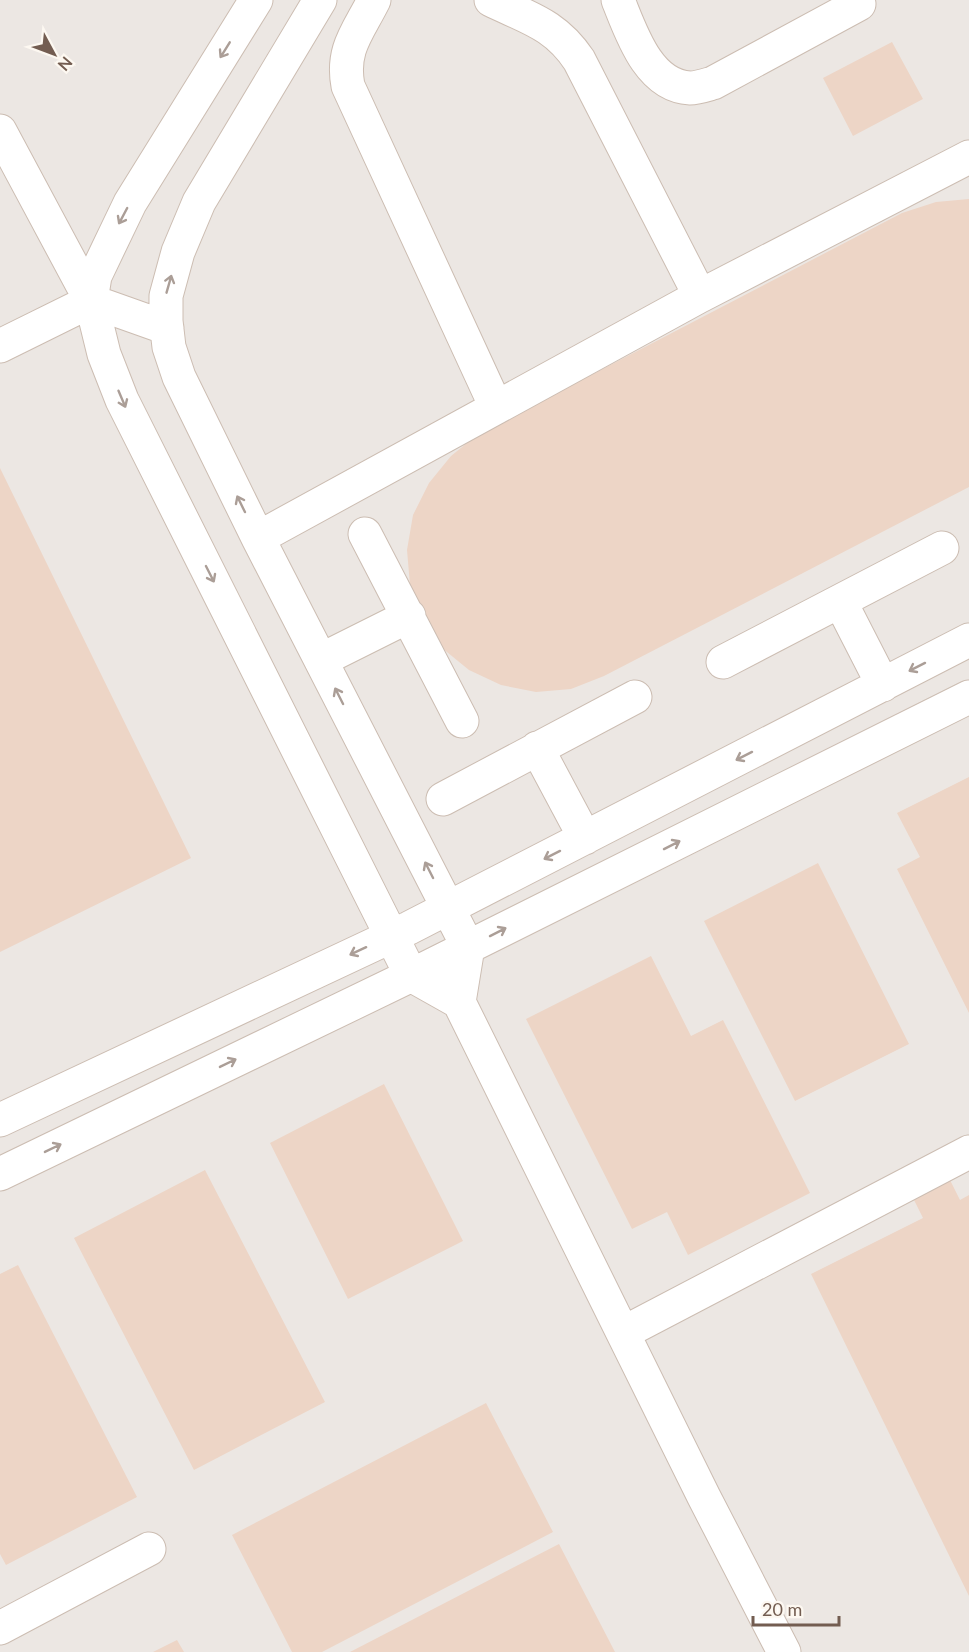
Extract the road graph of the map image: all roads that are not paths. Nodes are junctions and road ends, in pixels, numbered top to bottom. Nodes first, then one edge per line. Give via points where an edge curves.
1 (256, 0) edge
2 (320, 0) edge
3 (374, 0) edge
4 (491, 0) edge
5 (618, 0) edge
6 (859, 4) dead end
7 (0, 131) edge
8 (969, 157) edge
9 (700, 296) junction
10 (91, 301) junction
11 (167, 328) junction
12 (0, 346) edge
13 (496, 407) junction
14 (365, 534) dead end
15 (258, 538) junction
16 (942, 549) dead end
17 (840, 601) junction
18 (408, 616) junction
19 (969, 640) edge
20 (321, 660) junction
21 (723, 662) dead end
22 (883, 685) junction
23 (969, 697) edge
24 (635, 698) dead end
25 (462, 721) dead end
26 (537, 748) junction
27 (443, 799) dead end
28 (585, 838) junction
29 (449, 908) junction
30 (392, 935) junction
31 (468, 947) junction
32 (411, 975) junction
33 (459, 1002) junction
34 (0, 1120) edge
35 (969, 1152) edge
36 (0, 1174) edge
37 (623, 1333) junction
38 (149, 1549) dead end
39 (0, 1628) edge
40 (784, 1652) edge

1 -> 10 street via 130,203 95,276
11 -> 2 street via 166,296 178,252 199,202
3 - 13 street via 347,53 348,86
4 - 9 street via 553,30 569,45
5 - 6 street via 648,63 660,75 690,88 713,83
7 - 10 street
8 - 9 street
9 - 13 street
10 - 11 street
10 - 12 street
10 -> 30 street via 104,354 122,400
15 -> 11 street via 179,377
13 - 15 street
14 - 18 street
15 - 20 street
16 - 17 street
17 - 21 street
17 - 22 street
18 - 20 street
18 - 25 street
19 -> 22 street
29 -> 20 street
22 -> 28 street
31 -> 23 street
24 - 26 street
26 - 27 street
26 - 28 street
28 -> 29 street
29 - 30 street
29 - 31 street
30 - 32 street
30 -> 34 street
31 - 32 street
31 - 33 street
32 - 33 street
36 -> 32 street
33 - 37 street
35 - 37 street
37 - 40 street
38 - 39 street

